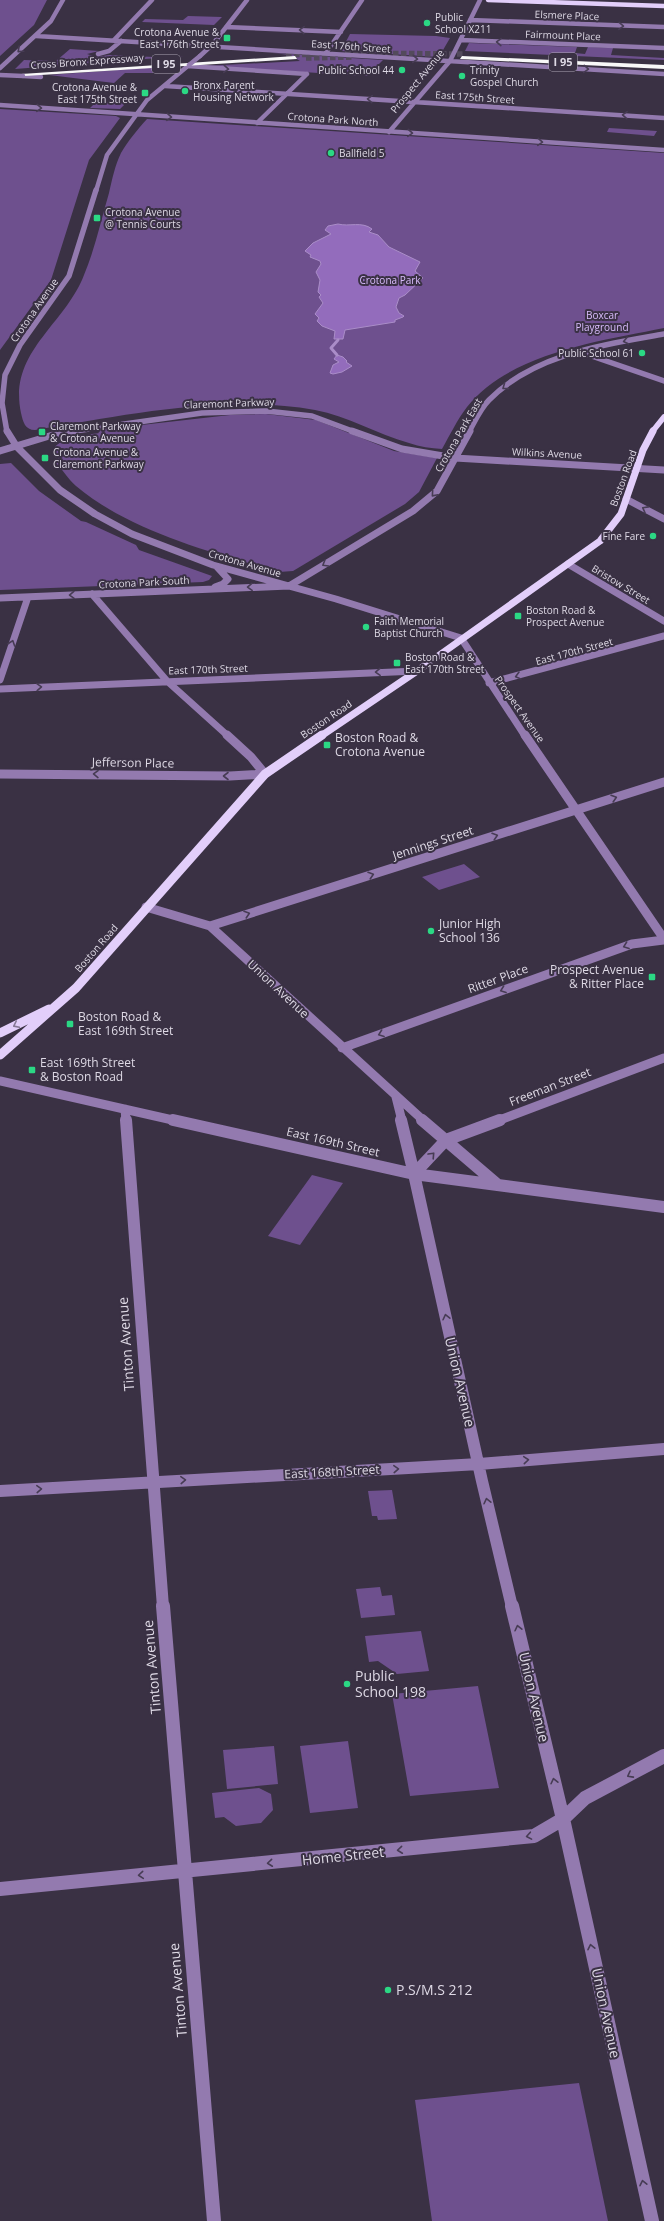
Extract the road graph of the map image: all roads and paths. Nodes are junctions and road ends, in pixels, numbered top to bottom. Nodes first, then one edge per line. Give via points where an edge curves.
1 (63, 0) edge
2 (152, 0) edge
3 (247, 0) edge
4 (362, 0) edge
5 (480, 0) edge
6 (488, 0) edge
7 (600, 2) edge
8 (664, 6) edge
9 (470, 20) junction
10 (226, 28) junction
11 (664, 28) edge
12 (341, 32) junction
13 (36, 36) junction
14 (114, 40) junction
15 (461, 40) junction
16 (121, 41) junction
17 (211, 46) junction
18 (664, 48) edge
19 (326, 53) junction
20 (98, 54) dead end
21 (286, 55) tunnel mouth
22 (295, 58) tunnel mouth
23 (450, 61) junction
24 (664, 63) edge
25 (1, 66) edge
26 (188, 66) junction
27 (664, 68) edge
28 (0, 74) edge
29 (664, 74) edge
30 (41, 77) dead end
31 (165, 86) junction
32 (287, 94) junction
33 (415, 102) junction
34 (0, 106) edge
35 (136, 115) junction
36 (664, 118) edge
37 (257, 123) junction
38 (389, 132) junction
39 (662, 148) edge
40 (664, 334) edge
41 (580, 352) junction
42 (664, 382) edge
43 (664, 417) edge
44 (16, 447) junction
45 (0, 451) edge
46 (455, 458) junction
47 (638, 468) junction
48 (664, 470) edge
49 (626, 499) junction
50 (664, 519) edge
51 (568, 564) junction
52 (216, 566) junction
53 (289, 586) junction
54 (209, 589) junction
55 (92, 594) junction
56 (28, 597) junction
57 (0, 598) edge
58 (664, 621) edge
59 (664, 636) edge
60 (461, 638) junction
61 (417, 670) junction
62 (0, 680) edge
63 (167, 681) junction
64 (489, 683) junction
65 (0, 689) edge
66 (0, 774) edge
67 (265, 774) junction
68 (664, 782) edge
69 (577, 810) junction
70 (146, 908) junction
71 (210, 926) junction
72 (664, 940) edge
73 (58, 1005) junction
74 (0, 1033) edge
75 (342, 1048) junction
76 (0, 1055) edge
77 (664, 1058) edge
78 (0, 1081) edge
79 (396, 1097) junction
80 (125, 1109) junction
81 (446, 1140) junction
82 (414, 1174) junction
83 (498, 1185) junction
84 (664, 1207) edge
85 (664, 1449) edge
86 (478, 1464) junction
87 (153, 1482) junction
88 (0, 1491) edge
89 (664, 1756) edge
90 (563, 1819) junction
91 (184, 1871) junction
92 (0, 1889) edge
93 (214, 2221) edge
94 (652, 2221) edge

1 - 13 street via 51,21
2 - 14 street
3 - 10 street, Crotona Avenue
4 - 12 street
5 - 9 street, Prospect Avenue
6 - 7 main road
7 - 8 main road
9 -> 11 street, Elsmere Place
9 - 15 street, Prospect Avenue
12 -> 10 street
10 - 17 street, Crotona Avenue
12 - 19 street
13 - 14 street, East 176th Street
13 -> 25 street
14 - 16 street, East 176th Street
18 -> 15 street, Fairmount Place
15 - 23 street, Prospect Avenue
16 - 17 street, East 176th Street
16 - 20 street via 109,51
17 - 19 street, East 176th Street
17 - 26 street, Crotona Avenue, bridge
19 -> 23 street, East 176th Street
21 - 28 highway, Cross Bronx Expressway / I 95
22 - 28 highway, Cross Bronx Expressway / I 95
23 -> 29 street, East 176th Street
23 - 33 street, Prospect Avenue
24 - 27 highway, I 95 via 463,56
26 - 31 street, Crotona Avenue
26 -> 32 street via 307,74
28 - 30 street, bridge
31 - 32 street, East 175th Street
31 - 35 street, Crotona Avenue via 146,102
33 -> 32 street, East 175th Street
32 - 37 street
36 -> 33 street, East 175th Street
33 - 38 street, Prospect Avenue
34 -> 35 street, Crotona Park North
35 -> 37 street, Crotona Park North
35 - 44 street, Crotona Avenue via 107,155 69,276 60,293 18,348 4,378 4,419
37 - 38 street, Crotona Park North
38 -> 39 street, Crotona Park North
40 -> 41 street, Crotona Park East
41 - 42 street
41 -> 46 street, Crotona Park East via 531,370 496,393 483,408
43 - 47 main road, Boston Road via 654,427
44 - 45 street, Claremont Parkway
44 - 46 street, Claremont Parkway via 56,434 106,425 202,413 266,410 312,416 402,449
44 - 52 street, Crotona Avenue via 62,492 94,513 168,549
46 - 47 street, Wilkins Avenue
46 -> 53 street, Crotona Park East via 438,491 424,504
47 - 48 street, Wilkins Avenue
47 - 49 main road, Boston Road
50 -> 49 street
49 - 51 main road, Boston Road via 622,513 610,530
51 - 58 street, Bristow Street
51 - 60 main road, Boston Road
52 - 53 street, Crotona Avenue
52 - 54 street via 228,579 223,584
53 -> 54 street, Crotona Park South
53 - 60 street
54 - 55 street, Crotona Park South
55 -> 56 street, Crotona Park South
55 - 63 street
56 - 57 street, Crotona Park South
62 -> 56 street
59 -> 64 street, East 170th Street
60 - 61 main road, Boston Road
60 - 64 street, Prospect Avenue
61 -> 63 street, East 170th Street
61 - 67 main road, Boston Road
65 -> 63 street, East 170th Street
63 - 67 street via 251,757
64 - 69 street, Prospect Avenue
67 -> 66 street, Jefferson Place
67 - 70 main road, Boston Road
69 -> 68 street, Jennings Street
71 -> 69 street, Jennings Street
69 - 72 street, Prospect Avenue
70 - 71 street, Union Avenue
70 - 73 main road, Boston Road via 104,958
71 - 75 street, Union Avenue
72 -> 75 street, Ritter Place via 632,944
73 -> 74 main road
73 - 76 main road, Boston Road
75 - 79 street, Union Avenue
77 - 81 street, Freeman Street
78 - 80 street, East 169th Street
79 - 81 street, Union Avenue
79 - 82 street, Union Avenue
80 - 82 street, East 169th Street
80 - 87 street, Tinton Avenue
82 -> 81 street
81 - 83 street, Union Avenue
82 - 83 street, East 169th Street
86 -> 82 street, Union Avenue
83 - 84 street, East 169th Street
86 -> 85 street, East 168th Street
87 -> 86 street, East 168th Street
90 -> 86 street, Union Avenue
88 -> 87 street, East 168th Street
87 - 91 street, Tinton Avenue
89 -> 90 street, Home Street via 585,1798
90 -> 91 street, Home Street via 534,1836
94 -> 90 street, Union Avenue
91 -> 92 street, Home Street
91 - 93 street, Tinton Avenue

